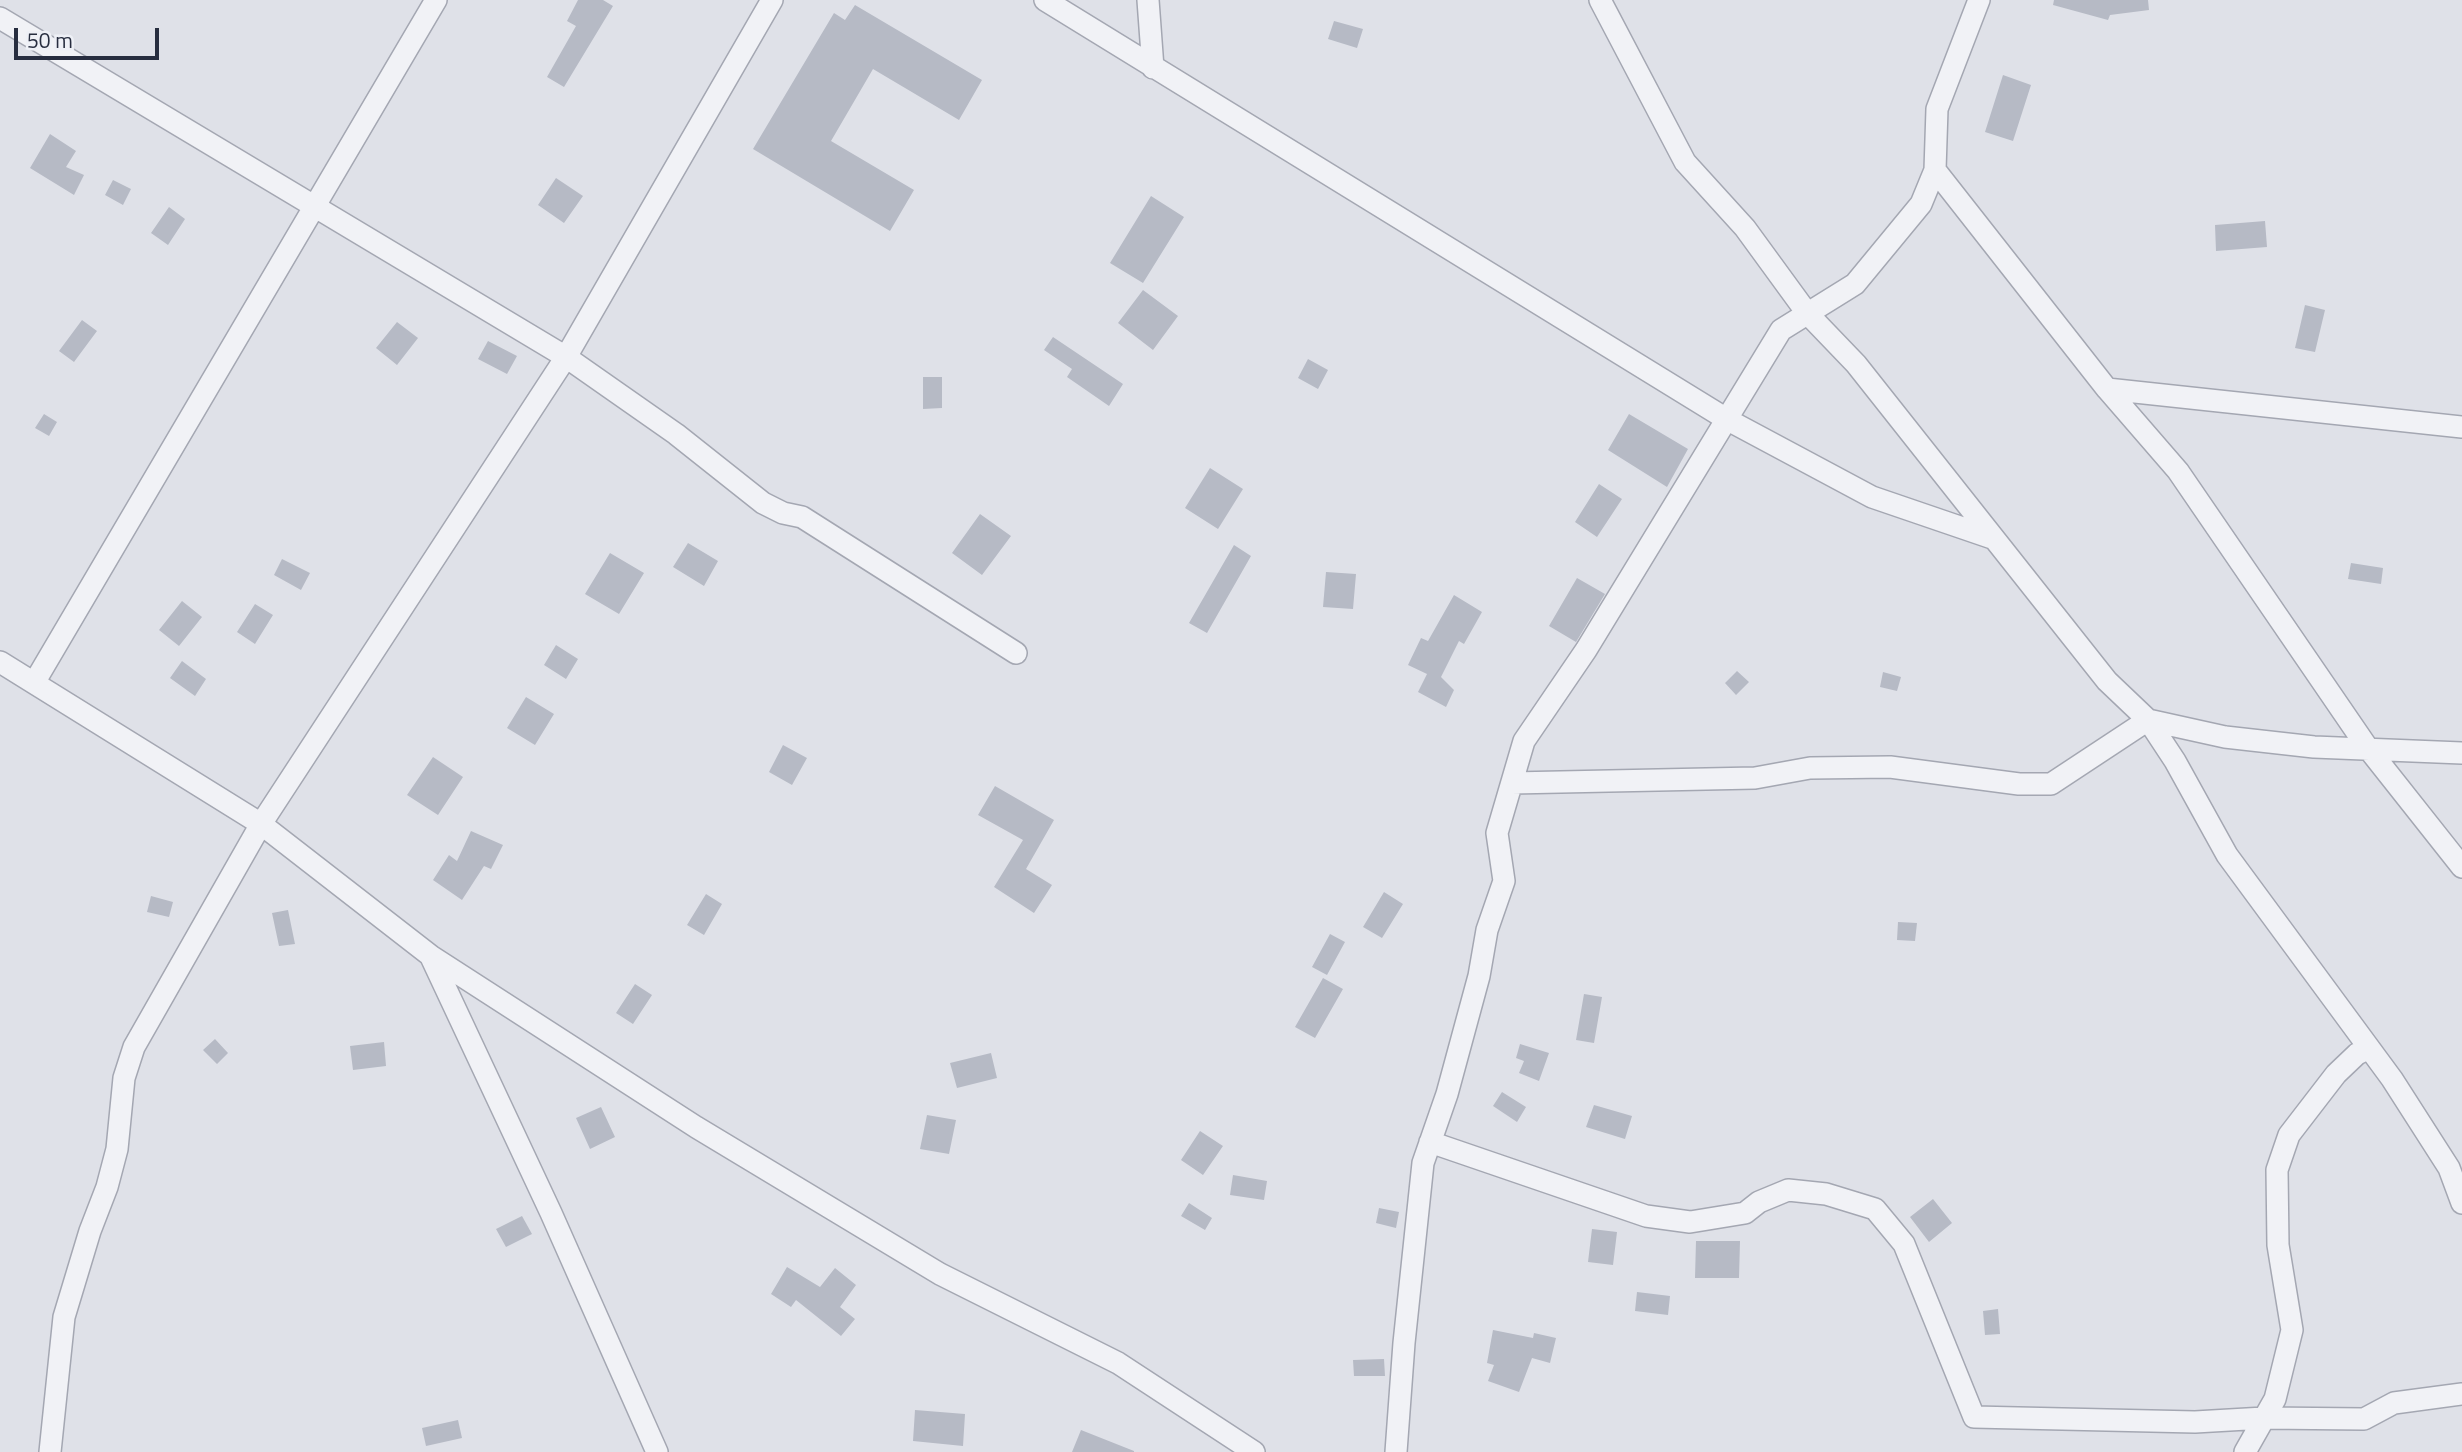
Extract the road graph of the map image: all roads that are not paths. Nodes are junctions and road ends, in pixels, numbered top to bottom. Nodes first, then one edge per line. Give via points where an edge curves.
1 (436, 0) edge
2 (772, 0) edge
3 (1148, 0) edge
4 (1600, 0) edge
5 (1979, 0) edge
6 (1062, 4) edge
7 (0, 18) edge
8 (1153, 68) junction
9 (1935, 170) junction
10 (314, 206) junction
11 (1807, 313) junction
12 (566, 357) junction
13 (2107, 389) junction
14 (1728, 420) junction
15 (2462, 426) edge
16 (1992, 538) junction
17 (1016, 653) dead end
18 (0, 662) edge
19 (34, 683) junction
20 (2148, 720) junction
21 (2367, 747) junction
22 (2462, 753) edge
23 (1512, 783) junction
24 (261, 824) junction
25 (2462, 867) edge
26 (431, 956) junction
27 (2368, 1048) junction
28 (1430, 1142) junction
29 (2462, 1203) edge
30 (2462, 1394) edge
31 (2264, 1418) junction
32 (50, 1452) edge
33 (657, 1452) edge
34 (1254, 1452) edge
35 (1396, 1452) edge
36 (2245, 1452) edge

1 - 10 street
2 - 12 street
3 - 8 street
4 - 11 street via 1679,152 1745,228
5 - 9 street via 1937,109
6 - 8 street
7 - 10 street
8 - 14 street
9 - 11 street via 1922,204 1855,284
9 - 13 street
10 - 12 street
10 - 19 street
11 - 14 street via 1781,330
11 - 16 street via 1856,364
12 - 17 street via 764,503 802,517
12 - 24 street
13 - 15 street
13 - 21 street via 2178,471
14 - 16 street via 1872,497
14 - 23 street via 1709,443 1586,650 1524,741
16 - 20 street via 2107,681
18 - 19 street
19 - 24 street
20 - 21 street via 2225,737 2314,747
20 - 23 street via 2051,784 2019,785 1890,767 1810,768 1755,778
20 - 27 street via 2227,855
21 - 22 street
21 - 25 street
23 - 28 street via 1497,833 1504,881
24 - 26 street
24 - 32 street via 131,1057 124,1078 117,1149 64,1317
26 - 33 street
26 - 34 street via 754,1162 940,1274 1118,1363
27 - 29 street via 2449,1168
27 - 31 street via 2336,1074 2289,1135 2277,1170 2278,1245 2292,1330 2275,1399
28 - 31 street via 1646,1216 1690,1222 1745,1213 1788,1190 1826,1194 1875,1209 1904,1244 1974,1416 2194,1422
28 - 35 street via 1423,1163 1414,1242
30 - 31 street via 2394,1402 2364,1419
31 - 36 street

